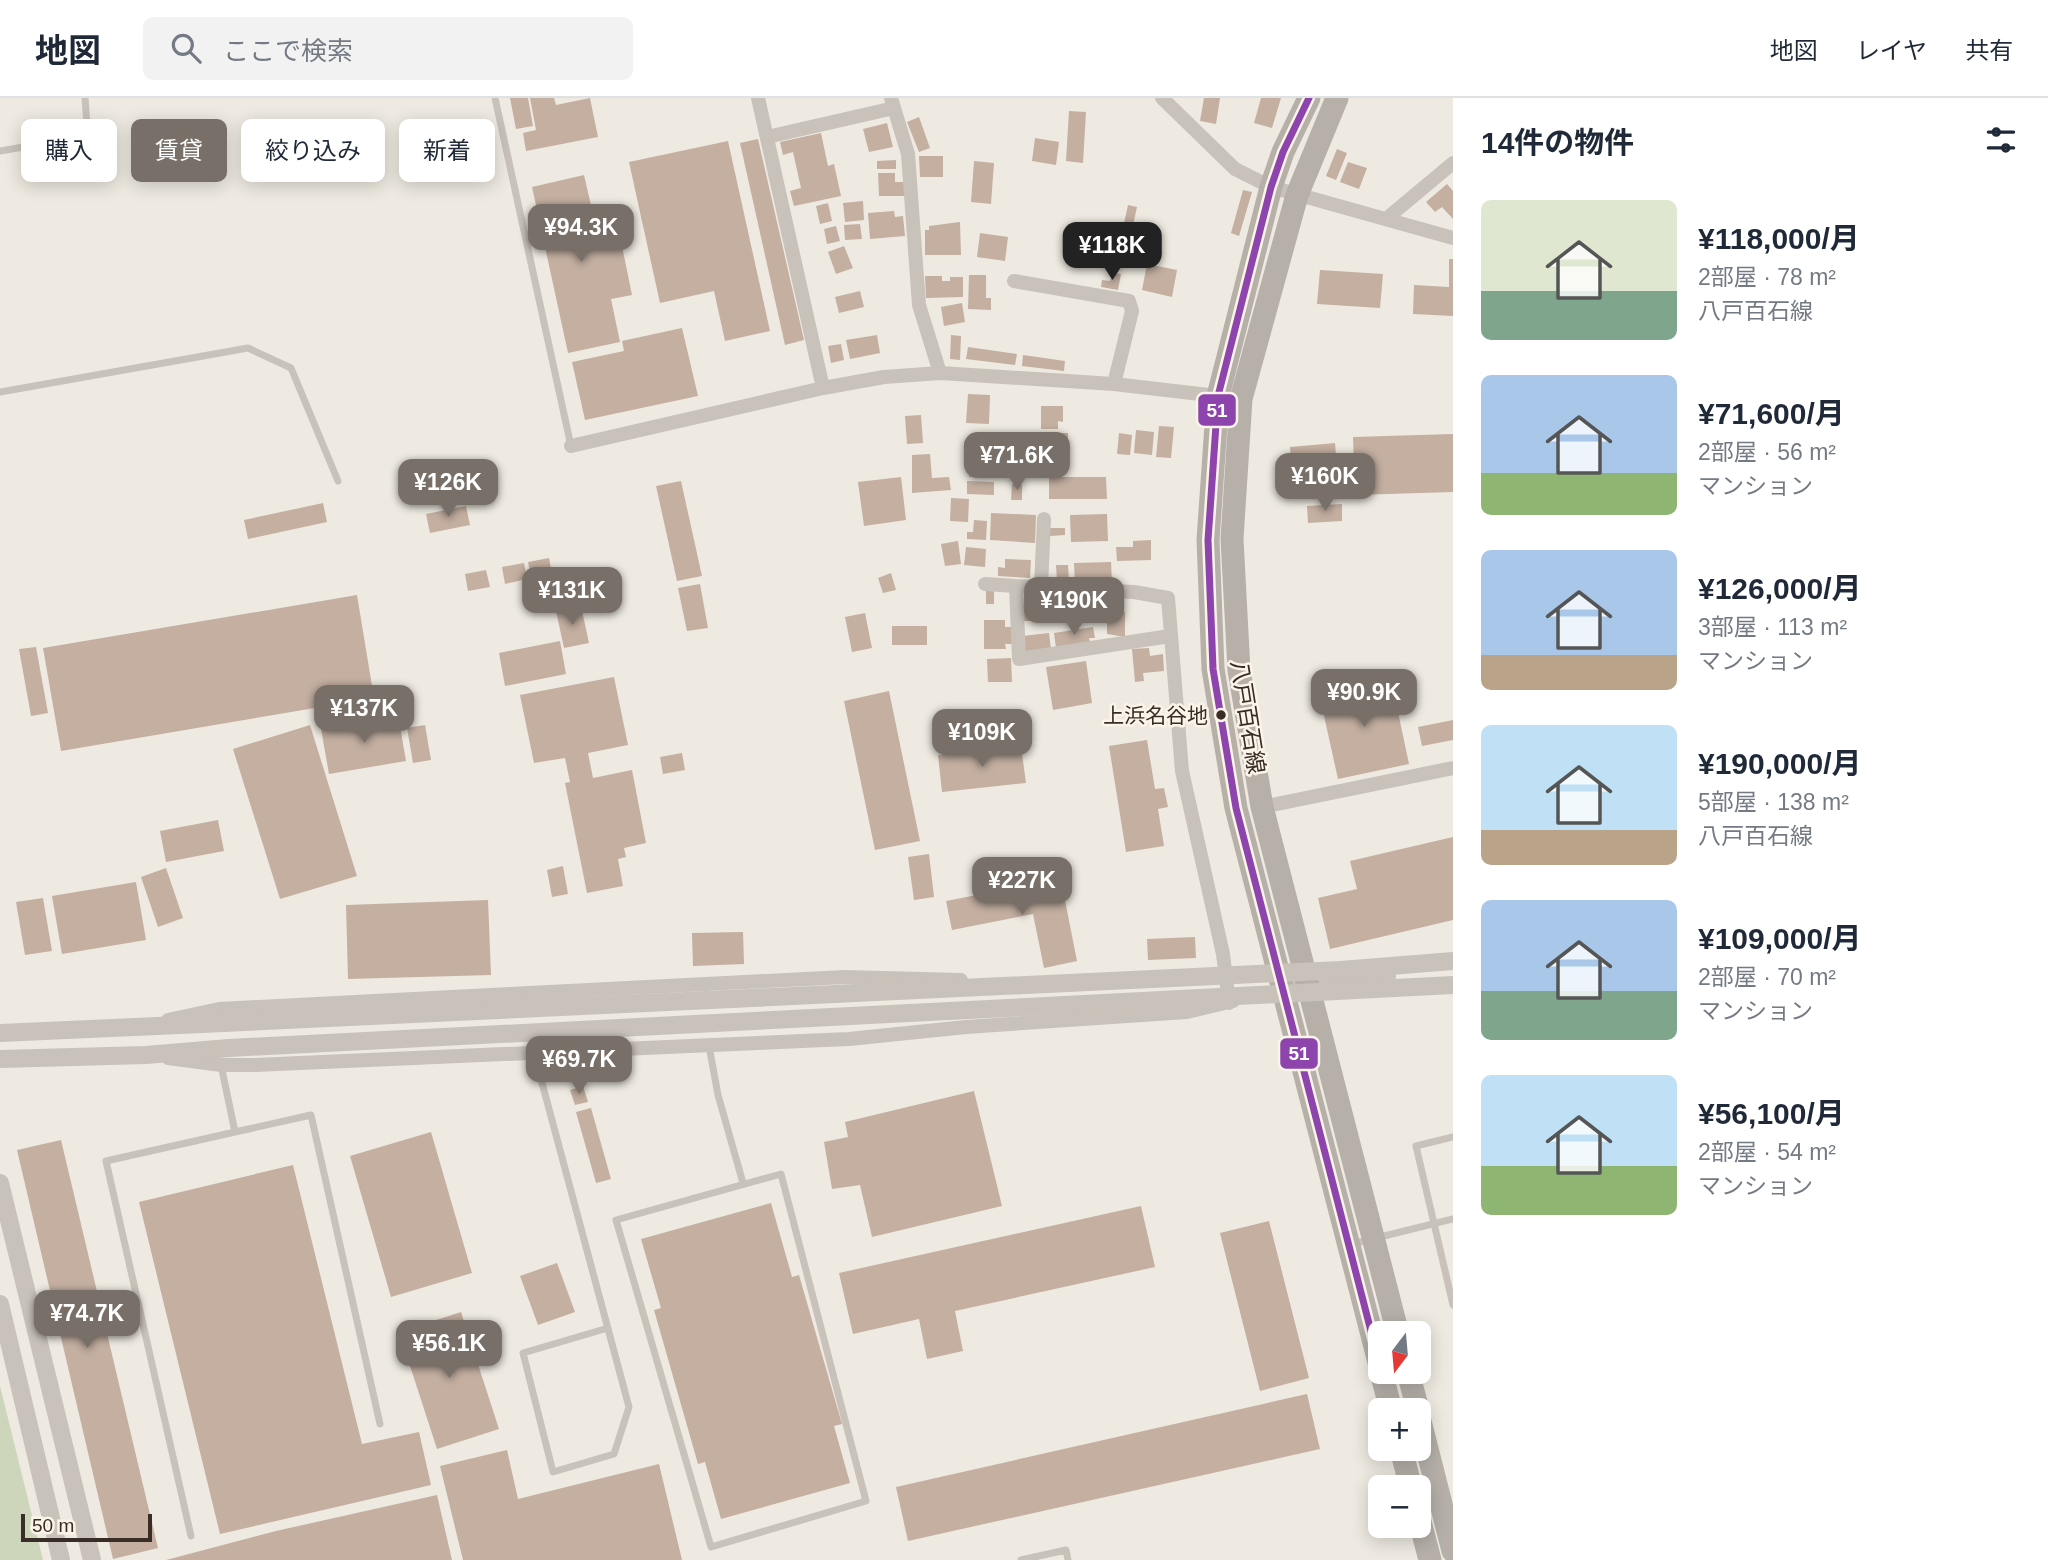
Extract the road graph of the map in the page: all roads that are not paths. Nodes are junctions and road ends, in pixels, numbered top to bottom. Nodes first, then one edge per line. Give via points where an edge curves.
1 (85, 98) edge
2 (495, 98) edge
3 (758, 98) edge
4 (1162, 98) edge
5 (1309, 98) edge
6 (1337, 98) edge
7 (893, 103) edge
8 (767, 137) junction
9 (0, 151) edge
10 (1453, 163) edge
11 (1271, 187) junction
12 (1297, 195) junction
13 (1386, 219) junction
14 (1453, 238) edge
15 (1014, 281) dead end
16 (940, 373) junction
17 (1114, 384) junction
18 (823, 388) junction
19 (0, 392) edge
20 (1218, 396) junction
21 (1241, 399) junction
22 (571, 446) joint
23 (338, 481) dead end
24 (1044, 519) dead end
25 (985, 584) dead end
26 (1016, 586) junction
27 (1041, 587) junction
28 (1170, 636) junction
29 (1453, 768) edge
30 (1262, 807) junction
31 (1453, 961) edge
32 (1226, 971) junction
33 (1387, 977) junction
34 (1310, 982) junction
35 (1280, 983) junction
36 (1453, 986) edge
37 (1229, 1003) junction
38 (143, 1026) junction
39 (0, 1033) edge
40 (709, 1045) junction
41 (533, 1052) junction
42 (146, 1055) junction
43 (0, 1059) edge
44 (221, 1065) junction
45 (235, 1132) junction
46 (1453, 1137) edge
47 (0, 1183) edge
48 (743, 1183) junction
49 (1453, 1219) edge
50 (1434, 1223) junction
51 (1374, 1237) junction
52 (1348, 1245) junction
53 (0, 1304) edge
54 (1453, 1305) edge
55 (1368, 1321) edge
56 (1395, 1321) edge
57 (608, 1328) junction
58 (380, 1424) dead end
59 (1430, 1461) edge
60 (191, 1536) dead end
61 (1424, 1538) edge
62 (1453, 1551) edge
63 (61, 1560) edge
64 (92, 1560) edge
65 (1021, 1560) edge
66 (1068, 1560) edge
67 (1430, 1560) edge

1 - 9 lane via 87,125 75,138
2 - 22 lane
3 - 8 street
4 - 11 street via 1235,169
5 - 11 main road, 八戸百石線
6 - 12 main road, 八戸百石線
7 - 8 street
7 - 16 street via 908,154 919,305
8 - 18 street
10 - 13 street
11 - 12 street
11 - 20 main road, 八戸百石線
12 - 13 street
12 - 21 main road, 八戸百石線
13 - 14 street
15 - 17 street via 1129,301 1132,311
16 - 17 street
16 - 18 street
17 - 20 street
18 - 22 street
19 - 23 lane via 248,348 291,368
20 - 21 street
20 - 35 main road, 八戸百石線 via 1208,540 1213,669 1236,808
21 - 30 main road, 八戸百石線 via 1232,540 1239,670
24 - 27 street
25 - 26 street
26 - 27 street
26 - 28 street via 1018,659
27 - 28 street via 1168,598
28 - 32 street via 1182,771
29 - 30 street
30 - 34 main road, 八戸百石線
31 - 33 street
31 - 38 street, bridge via 1341,971
32 - 35 street
32 - 37 street
32 - 38 street via 957,981 845,977 510,994 219,1009
33 - 34 street
33 - 36 street
34 - 35 street
34 - 51 main road, 八戸百石線
35 - 37 street
35 - 52 main road, 八戸百石線
36 - 42 street, bridge
37 - 40 street via 1188,1012 849,1039
38 - 39 street
40 - 41 street
40 - 48 lane
41 - 44 street
41 - 57 lane
42 - 43 street
42 - 44 street
44 - 45 lane
45 - 58 lane via 311,1115
45 - 60 lane via 106,1161
46 - 50 lane via 1416,1146
47 - 64 street
48 - 48 lane via 617,1220 711,1548 866,1501 781,1174
49 - 50 lane
50 - 51 lane
50 - 54 lane
51 - 52 lane
51 - 56 main road, 八戸百石線
52 - 55 main road, 八戸百石線
53 - 63 street
57 - 57 lane via 629,1407 614,1454 554,1472 523,1353
59 - 62 main road
61 - 67 main road
65 - 66 lane via 1066,1550

